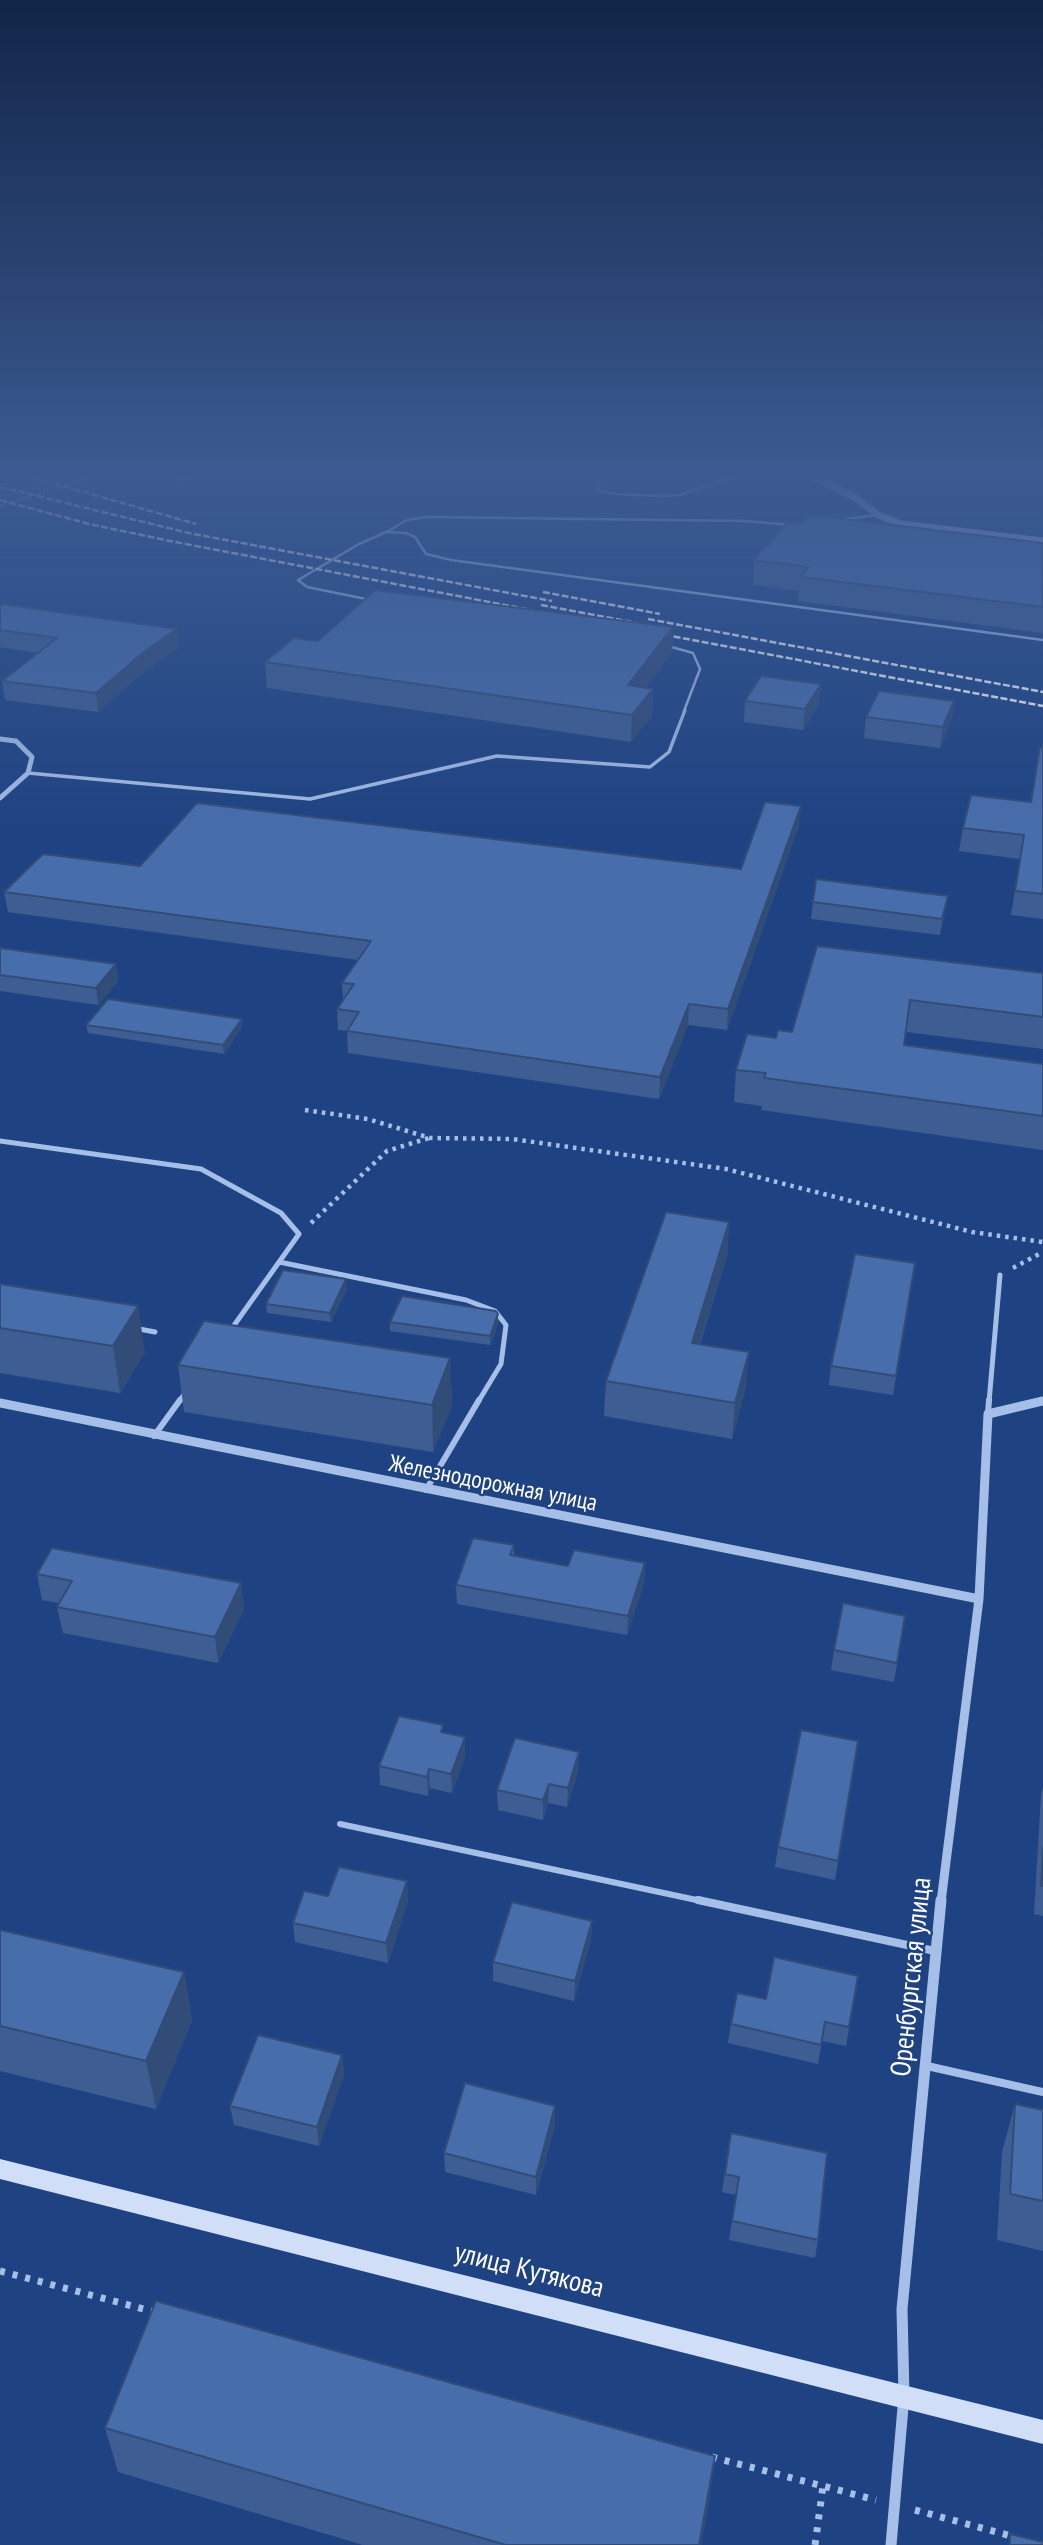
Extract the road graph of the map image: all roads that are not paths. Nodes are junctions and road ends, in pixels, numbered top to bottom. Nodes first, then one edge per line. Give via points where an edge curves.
1 (344, 595) edge
2 (708, 595) edge
3 (374, 601) edge
4 (1043, 640) edge
5 (659, 644) edge
6 (0, 739) edge
7 (28, 773) junction
8 (0, 798) edge
9 (0, 1141) edge
10 (279, 1262) junction
11 (1000, 1275) road end
12 (129, 1327) edge
13 (155, 1332) dead end
14 (226, 1337) edge
15 (186, 1392) edge
16 (1043, 1401) edge
17 (0, 1403) edge
18 (988, 1414) junction
19 (154, 1436) junction
20 (426, 1490) junction
21 (979, 1599) junction
22 (340, 1824) dead end
23 (936, 1951) junction
24 (927, 2066) junction
25 (1043, 2092) edge
26 (0, 2169) edge
27 (904, 2396) junction
28 (1043, 2432) edge
29 (891, 2545) edge

1 - 3 lane
2 - 4 lane
5 - 7 lane via 693,653 700,669 669,752 650,767 496,756 310,799
6 - 7 street via 16,741 32,757
7 - 8 street
9 - 10 lane via 201,1169 281,1213 299,1234
10 - 14 lane
10 - 20 lane via 466,1300 495,1311 506,1325 500,1364
11 - 18 lane
12 - 13 lane
15 - 19 lane
16 - 18 street
17 - 19 street, Железнодорожная улица
18 - 21 street, Оренбургская улица
19 - 20 street, Железнодорожная улица
20 - 21 street, Железнодорожная улица
21 - 23 street, Оренбургская улица
22 - 23 lane
23 - 24 street, Оренбургская улица
24 - 25 lane
24 - 27 street, Оренбургская улица via 902,2309
26 - 27 main road, улица Кутякова
27 - 28 main road, улица Кутякова
27 - 29 street, Оренбургская улица

